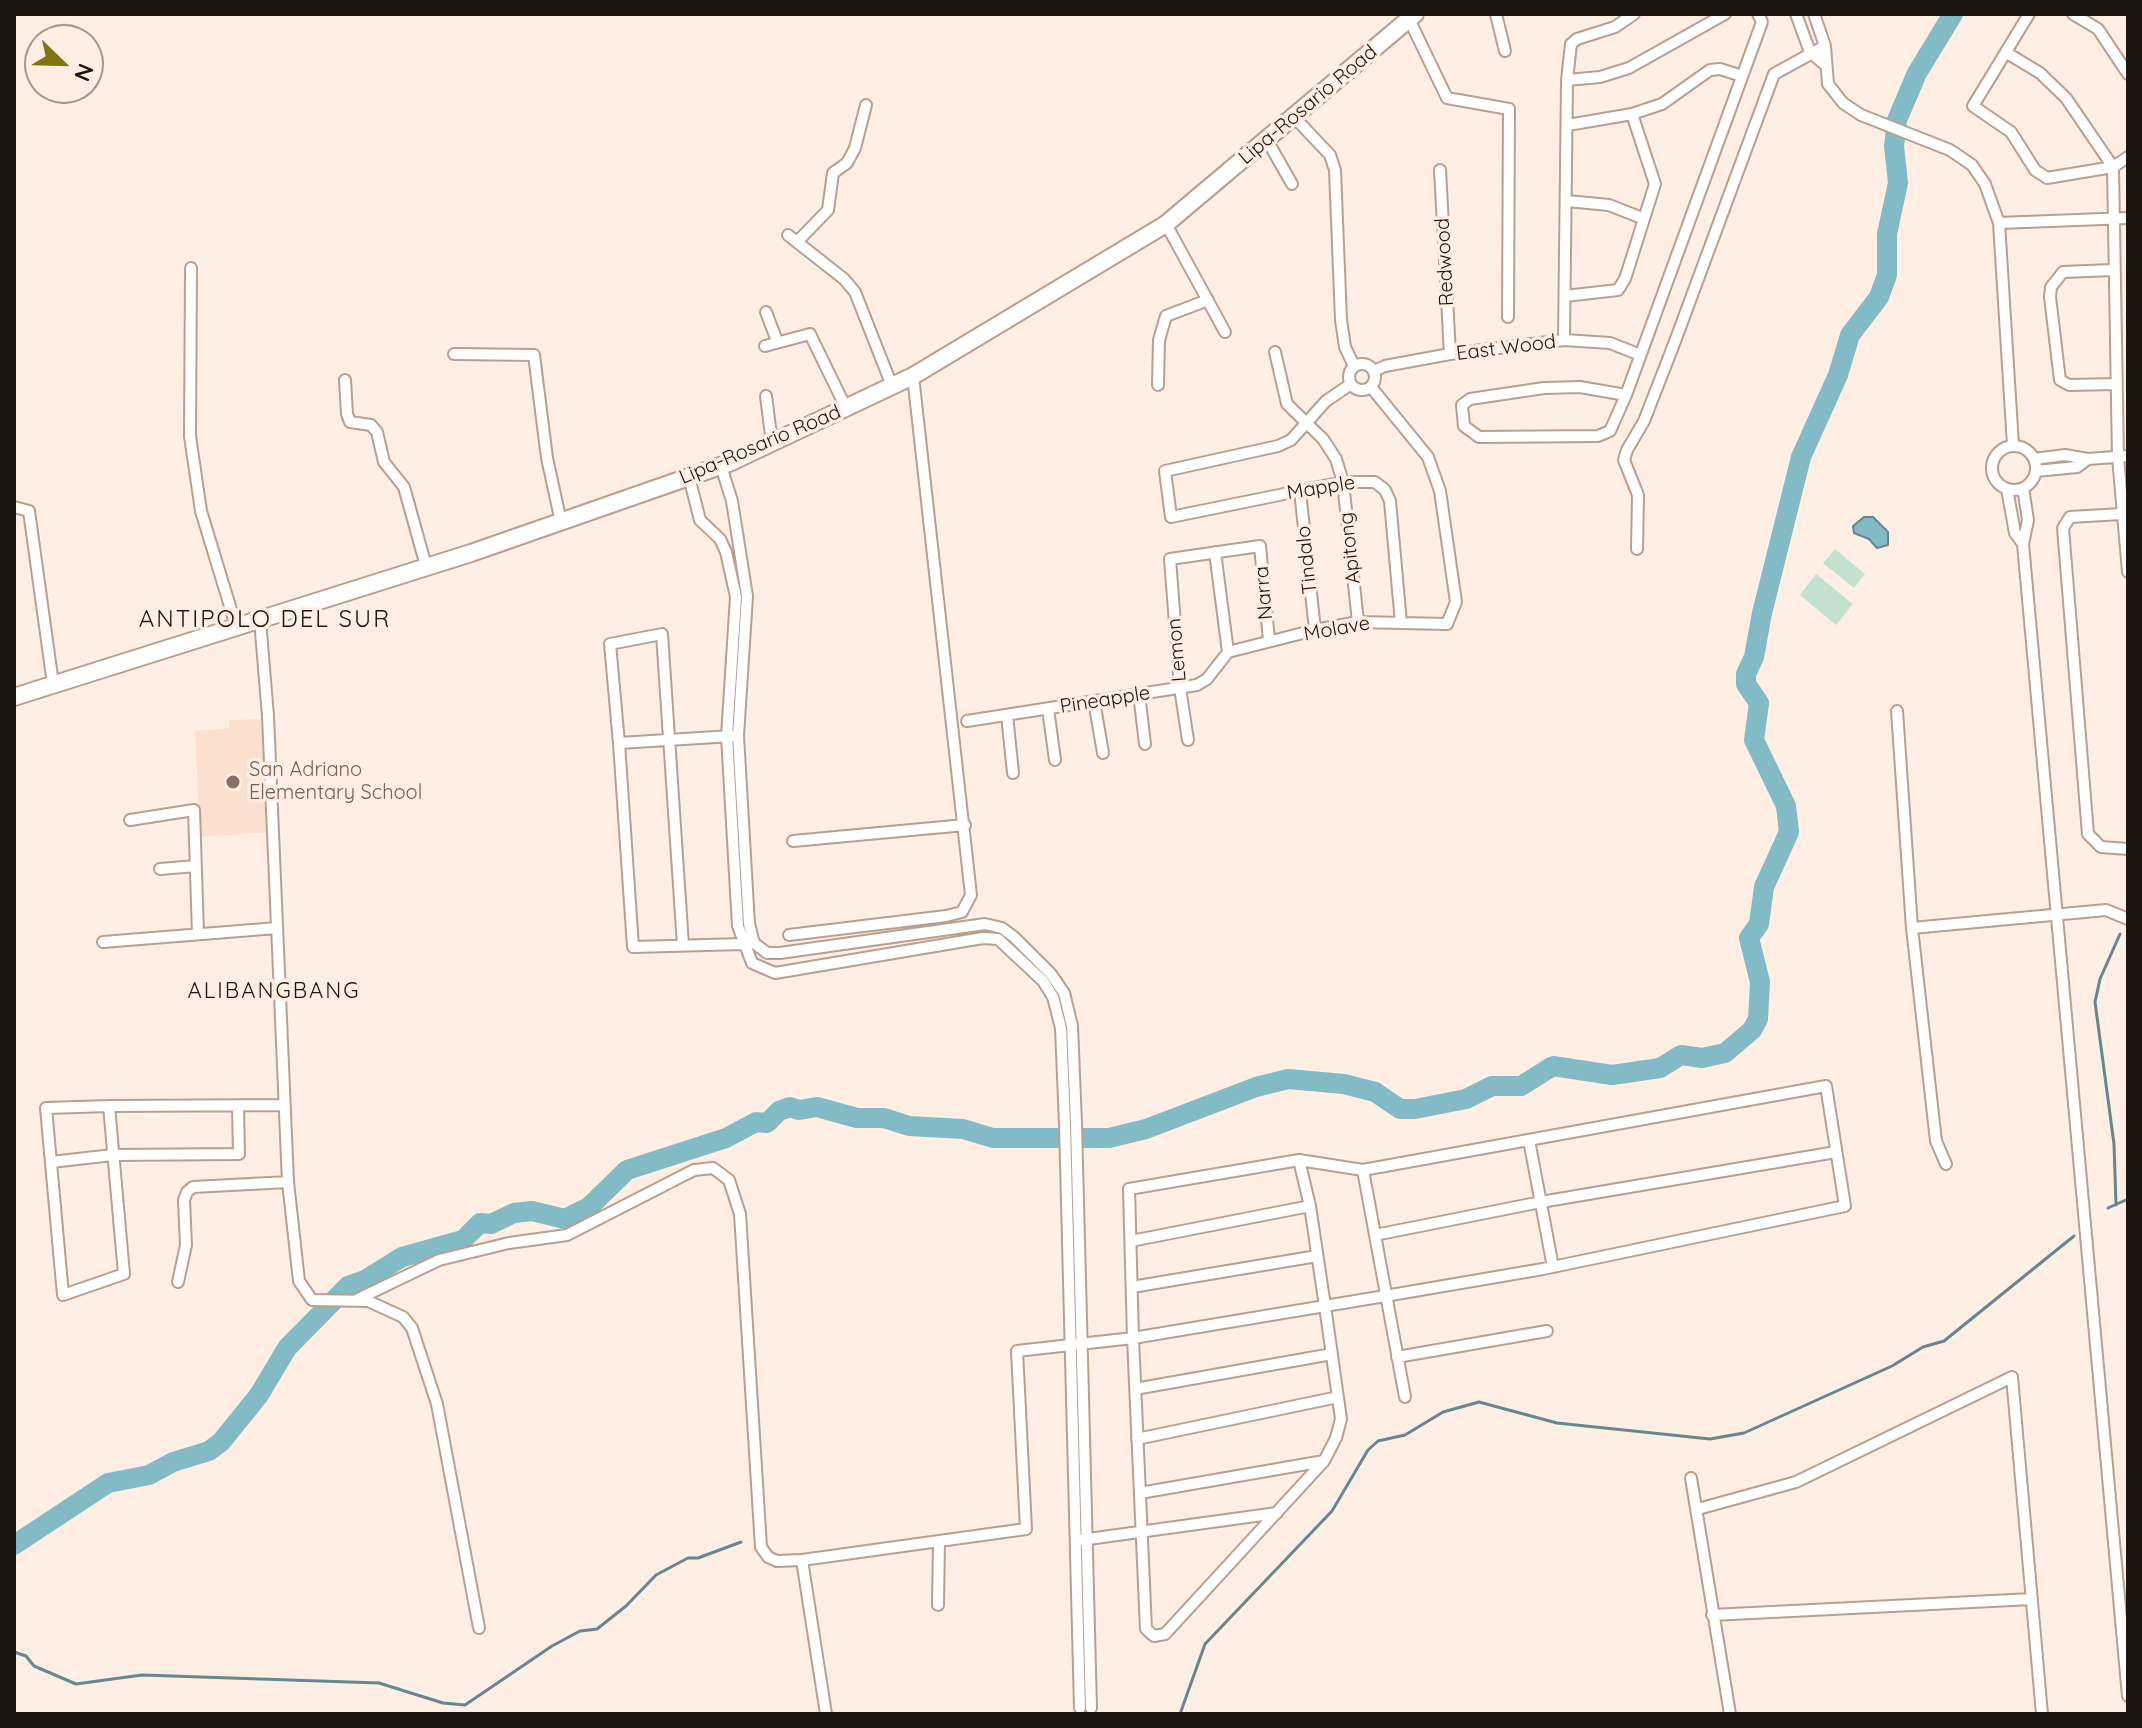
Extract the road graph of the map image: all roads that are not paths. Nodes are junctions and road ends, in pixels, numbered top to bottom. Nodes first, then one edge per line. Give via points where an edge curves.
1 (1496, 14) edge
2 (1634, 14) edge
3 (1725, 14) edge
4 (1758, 14) edge
5 (1796, 14) edge
6 (1814, 14) edge
7 (2029, 14) edge
8 (2073, 14) edge
9 (1412, 16) edge
10 (1825, 46) junction
11 (1505, 51) dead end
12 (1810, 52) junction
13 (2007, 53) junction
14 (1824, 64) junction
15 (2128, 74) edge
16 (1742, 76) junction
17 (1567, 80) junction
18 (866, 105) dead end
19 (1632, 114) junction
20 (1295, 118) junction
21 (1568, 125) junction
22 (1267, 140) junction
23 (2128, 157) edge
24 (2113, 167) junction
25 (1440, 170) dead end
26 (1292, 184) dead end
27 (1567, 201) junction
28 (1642, 218) junction
29 (2128, 218) edge
30 (2115, 220) junction
31 (1999, 223) junction
32 (1166, 224) junction
33 (191, 268) dead end
34 (2112, 270) junction
35 (1565, 296) junction
36 (1208, 300) junction
37 (766, 312) dead end
38 (1508, 317) dead end
39 (1225, 332) dead end
40 (1564, 340) junction
41 (777, 341) junction
42 (765, 346) dead end
43 (1275, 352) dead end
44 (454, 354) dead end
45 (1450, 354) junction
46 (1638, 354) junction
47 (1354, 366) junction
48 (1374, 371) junction
49 (913, 376) junction
50 (345, 380) dead end
51 (1351, 384) junction
52 (2115, 384) junction
53 (1158, 385) dead end
54 (892, 386) junction
55 (1371, 387) junction
56 (1626, 395) junction
57 (766, 396) dead end
58 (846, 408) junction
59 (1307, 423) junction
60 (772, 443) junction
61 (2013, 445) junction
62 (2123, 456) edge
63 (2034, 459) junction
64 (2088, 459) junction
65 (721, 466) junction
66 (2036, 471) junction
67 (689, 477) junction
68 (1343, 482) junction
69 (2023, 488) junction
70 (2007, 489) junction
71 (1300, 491) junction
72 (14, 507) edge
73 (2121, 514) junction
74 (561, 522) junction
75 (736, 533) junction
76 (720, 539) junction
77 (2023, 544) junction
78 (1637, 549) dead end
79 (1215, 552) junction
80 (426, 566) junction
81 (2128, 572) edge
82 (260, 620) junction
83 (1358, 622) junction
84 (1401, 623) junction
85 (236, 626) junction
86 (1315, 630) junction
87 (1269, 640) junction
88 (1228, 652) junction
89 (53, 684) junction
90 (1180, 688) junction
91 (1139, 694) junction
92 (14, 697) edge
93 (1094, 701) junction
94 (1048, 709) junction
95 (1897, 711) dead end
96 (1007, 715) junction
97 (967, 721) dead end
98 (732, 736) junction
99 (668, 740) junction
100 (1188, 740) dead end
101 (619, 743) junction
102 (1145, 744) dead end
103 (1103, 753) dead end
104 (1055, 760) dead end
105 (1013, 773) dead end
106 (130, 820) dead end
107 (965, 825) junction
108 (793, 841) dead end
109 (2128, 849) edge
110 (196, 866) junction
111 (160, 869) dead end
112 (2057, 914) junction
113 (2128, 919) edge
114 (277, 928) junction
115 (1912, 928) junction
116 (198, 934) junction
117 (789, 935) dead end
118 (103, 942) dead end
119 (743, 944) junction
120 (683, 945) junction
121 (284, 1105) junction
122 (109, 1106) junction
123 (238, 1106) junction
124 (1071, 1124) junction
125 (1529, 1140) junction
126 (1836, 1152) junction
127 (113, 1155) junction
128 (1299, 1160) junction
129 (51, 1162) junction
130 (1946, 1164) dead end
131 (1363, 1170) junction
132 (288, 1182) junction
133 (1541, 1202) junction
134 (1310, 1206) junction
135 (1375, 1235) junction
136 (1131, 1241) junction
137 (1317, 1256) junction
138 (1553, 1267) junction
139 (178, 1282) dead end
140 (1132, 1287) junction
141 (1385, 1296) junction
142 (358, 1299) junction
143 (1325, 1306) junction
144 (1547, 1331) dead end
145 (1133, 1338) junction
146 (1076, 1346) junction
147 (1332, 1354) junction
148 (1397, 1357) junction
149 (1135, 1389) junction
150 (1338, 1397) junction
151 (1405, 1397) dead end
152 (1137, 1439) junction
153 (1324, 1461) junction
154 (1691, 1478) dead end
155 (1140, 1493) junction
156 (1698, 1509) junction
157 (1277, 1513) junction
158 (1142, 1534) junction
159 (1081, 1540) junction
160 (939, 1541) junction
161 (802, 1560) junction
162 (2032, 1599) junction
163 (938, 1605) dead end
164 (1712, 1615) junction
165 (479, 1628) dead end
166 (2128, 1696) edge
167 (1086, 1708) dead end
168 (826, 1714) edge
169 (1730, 1714) edge
170 (2042, 1714) edge

1 - 11 street
2 - 17 street via 1615,27 1573,41
3 - 17 street via 1629,68
4 - 16 street via 1762,22
5 - 12 street
6 - 10 street
7 - 13 street
8 - 15 street via 2098,29
9 - 20 main road, Lipa-Rosario Road
9 - 38 street via 1447,98 1509,109
10 - 12 street
10 - 14 street
12 - 14 street
12 - 78 street via 1774,74 1674,344 1624,460 1638,495
13 - 24 street via 2040,73 2066,98
13 - 24 street via 1973,106 2011,132 2035,170 2047,178
14 - 31 street via 1828,84 1843,103 1972,165
16 - 19 street via 1710,70 1662,104
16 - 46 street
17 - 21 street
18 - 54 street via 855,148 833,173 828,210 793,239 855,292
19 - 21 street
19 - 28 street via 1655,184
20 - 22 main road, Lipa-Rosario Road
20 - 47 street via 1330,155 1335,170 1341,320
21 - 27 street
22 - 26 street
22 - 32 main road, Lipa-Rosario Road
23 - 24 street
24 - 30 street
25 - 45 street, Redwood
27 - 28 street via 1609,205
27 - 35 street
28 - 35 street via 1621,287
29 - 30 street
30 - 31 street
30 - 34 street
31 - 61 street
32 - 36 street
32 - 49 main road, Lipa-Rosario Road
33 - 85 street via 190,436 201,511
34 - 52 street
34 - 52 street via 2063,272 2050,297 2060,380 2069,385
35 - 40 street
36 - 39 street
36 - 53 street via 1166,316 1159,340
37 - 41 street
40 - 45 street, East Wood
40 - 46 street, East Wood via 1610,343
41 - 42 street
41 - 58 street via 805,333 815,337
43 - 59 street, Apitong via 1287,404
44 - 74 street via 534,355
45 - 48 street, East Wood
46 - 56 street
47 - 48 street via 1365,364
47 - 51 street
48 - 55 street
49 - 54 main road, Lipa-Rosario Road
49 - 107 street
50 - 80 street via 350,422 371,425 377,432 384,462 404,487
51 - 55 street via 1360,391
51 - 59 street
52 - 62 street
54 - 58 main road, Lipa-Rosario Road
55 - 84 street, Molave via 1419,444 1440,491 1456,602 1447,624
56 - 56 street via 1600,388 1544,388 1467,399 1461,411 1464,426 1479,437 1598,436 1610,431
57 - 60 street
58 - 60 main road, Lipa-Rosario Road
59 - 68 street, Apitong via 1336,459
59 - 71 street, Mapple via 1278,446 1165,471 1171,517
60 - 65 main road, Lipa-Rosario Road
61 - 63 street
61 - 70 street via 2000,450 1991,468
62 - 64 street
62 - 73 street
63 - 64 street
63 - 66 street
64 - 66 street via 2077,467
65 - 67 main road, Lipa-Rosario Road
65 - 75 street
66 - 69 street
67 - 74 main road, Lipa-Rosario Road
67 - 76 street via 700,520
68 - 71 street, Mapple
68 - 83 street, Apitong
68 - 84 street, Mapple via 1375,482 1390,501
69 - 70 street
69 - 77 street via 2028,520
70 - 77 street via 2015,533
71 - 86 street, Tindalo
72 - 89 street via 29,511
73 - 81 street
73 - 109 street via 2070,517 2063,528 2088,834 2101,847
74 - 80 main road, Lipa-Rosario Road
75 - 76 street
75 - 98 street via 747,596
76 - 98 street via 736,597
77 - 112 street
79 - 87 street, Narra via 1260,546
79 - 88 street
79 - 90 street, Lemon via 1170,559
80 - 82 main road, Lipa-Rosario Road
82 - 85 main road, Lipa-Rosario Road
82 - 114 street
83 - 84 street, Molave
83 - 86 street, Molave
85 - 89 main road, Lipa-Rosario Road
86 - 87 street, Molave
87 - 88 street, Molave
88 - 90 street, Pineapple via 1207,679
89 - 92 main road, Lipa-Rosario Road
90 - 91 street, Pineapple
90 - 100 street, Lemon
91 - 93 street, Pineapple
91 - 102 street
93 - 94 street, Pineapple
93 - 103 street
94 - 96 street, Pineapple
94 - 104 street
95 - 115 street
96 - 97 street, Pineapple
96 - 105 street
98 - 99 street
98 - 119 street via 738,926
98 - 124 street via 754,943 767,953 780,953 985,924 1002,928 1064,993 1072,1026
99 - 101 street
99 - 101 street via 662,634 610,644
99 - 120 street
101 - 120 street via 633,947
106 - 110 street via 194,810
107 - 108 street
107 - 117 street via 971,895 962,912
110 - 111 street
110 - 116 street
112 - 113 street via 2106,910
112 - 115 street
112 - 166 street
114 - 116 street
114 - 121 street
115 - 130 street via 1936,1141
116 - 118 street
119 - 120 street
119 - 124 street via 752,963 775,973 998,939 1053,997
121 - 123 street
121 - 132 street
122 - 123 street
122 - 127 street
122 - 129 street via 46,1108
123 - 127 street via 239,1154
124 - 146 street
125 - 126 street via 1826,1086
125 - 131 street
125 - 133 street
126 - 133 street
126 - 138 street via 1845,1206
127 - 129 street
127 - 129 street via 124,1274 63,1295
128 - 131 street
128 - 134 street
128 - 136 street via 1129,1189
131 - 135 street
132 - 139 street via 193,1187 187,1192 186,1245
132 - 142 street via 299,1281 312,1300
133 - 135 street
133 - 138 street
134 - 136 street
134 - 137 street
135 - 141 street
136 - 140 street
137 - 140 street
137 - 143 street
138 - 141 street
140 - 145 street
141 - 143 street
141 - 148 street
142 - 161 street via 439,1260 567,1235 694,1170 713,1168 729,1180 740,1214 761,1547 777,1561
142 - 165 street via 403,1317 412,1328 437,1404
143 - 145 street
143 - 147 street
144 - 148 street
145 - 146 street
145 - 149 street
146 - 159 street
146 - 160 street via 1017,1351 1026,1529
147 - 149 street
147 - 150 street
148 - 151 street
149 - 152 street
150 - 152 street
150 - 153 street via 1341,1419
152 - 155 street
153 - 155 street
153 - 157 street
154 - 156 street
155 - 158 street
156 - 162 street via 1796,1482 2012,1377
156 - 164 street
157 - 158 street
157 - 158 street via 1165,1634 1154,1636 1146,1629
158 - 159 street
159 - 167 street
160 - 161 street
160 - 163 street
161 - 168 street
162 - 164 street
162 - 170 street
164 - 169 street

